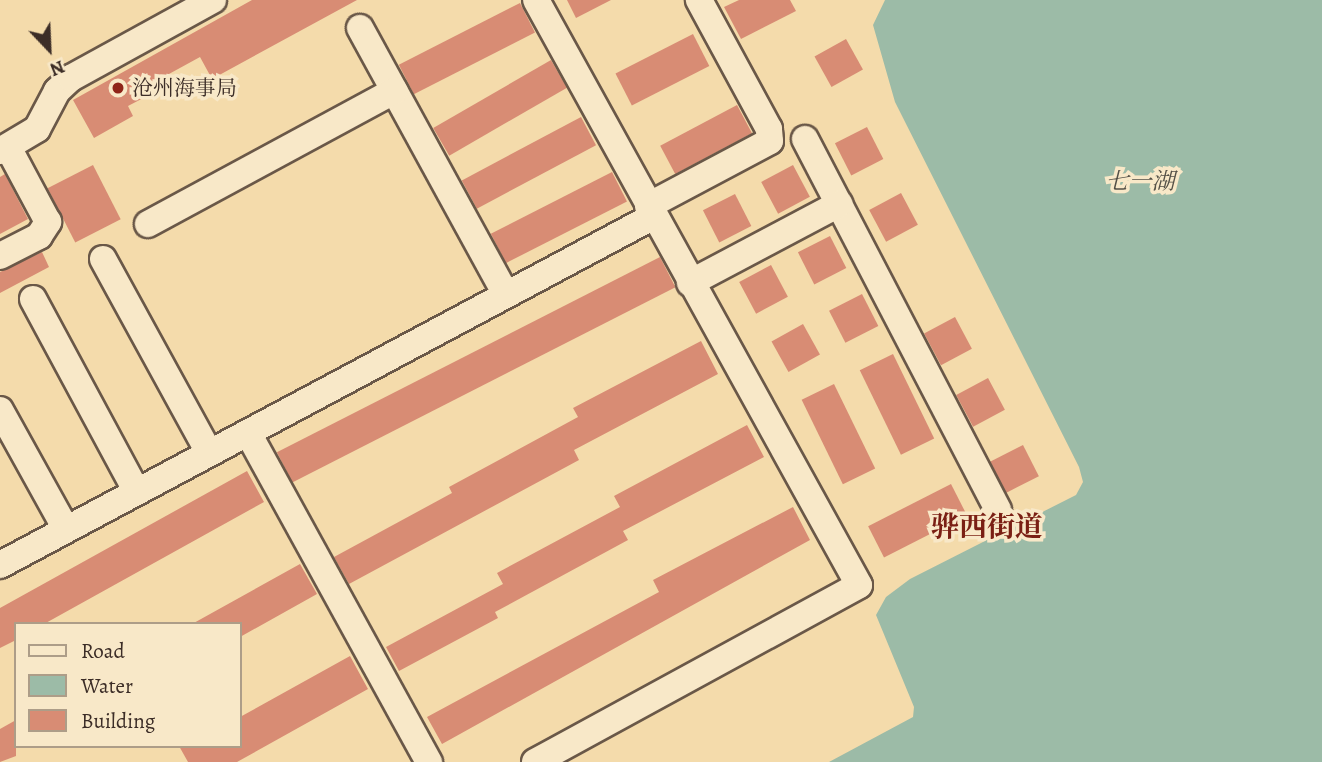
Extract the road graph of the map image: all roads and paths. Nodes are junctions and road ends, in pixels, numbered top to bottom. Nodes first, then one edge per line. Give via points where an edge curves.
1 (213, 0) edge
2 (536, 0) edge
3 (699, 0) edge
4 (360, 28) dead end
5 (394, 91) junction
6 (805, 139) dead end
7 (4, 149) edge
8 (839, 204) junction
9 (651, 211) junction
10 (148, 224) dead end
11 (0, 256) edge
12 (103, 260) dead end
13 (691, 283) junction
14 (506, 295) junction
15 (33, 299) dead end
16 (0, 410) edge
17 (248, 433) junction
18 (209, 453) junction
19 (137, 492) junction
20 (998, 510) dead end
21 (66, 529) junction
22 (0, 565) edge
23 (429, 762) edge
24 (535, 762) edge

1 - 7 street via 71,78 57,91 37,129
2 - 9 street
3 - 9 street via 769,129 770,141
4 - 5 street
5 - 10 street
5 - 14 street
6 - 8 street
7 - 11 street via 48,222 39,236
8 - 13 street
8 - 20 street
9 - 13 street
9 - 14 street
12 - 18 street
13 - 24 street via 859,585
14 - 17 street
15 - 19 street
16 - 21 street
17 - 18 street
17 - 23 street
18 - 19 street
19 - 21 street
21 - 22 street

